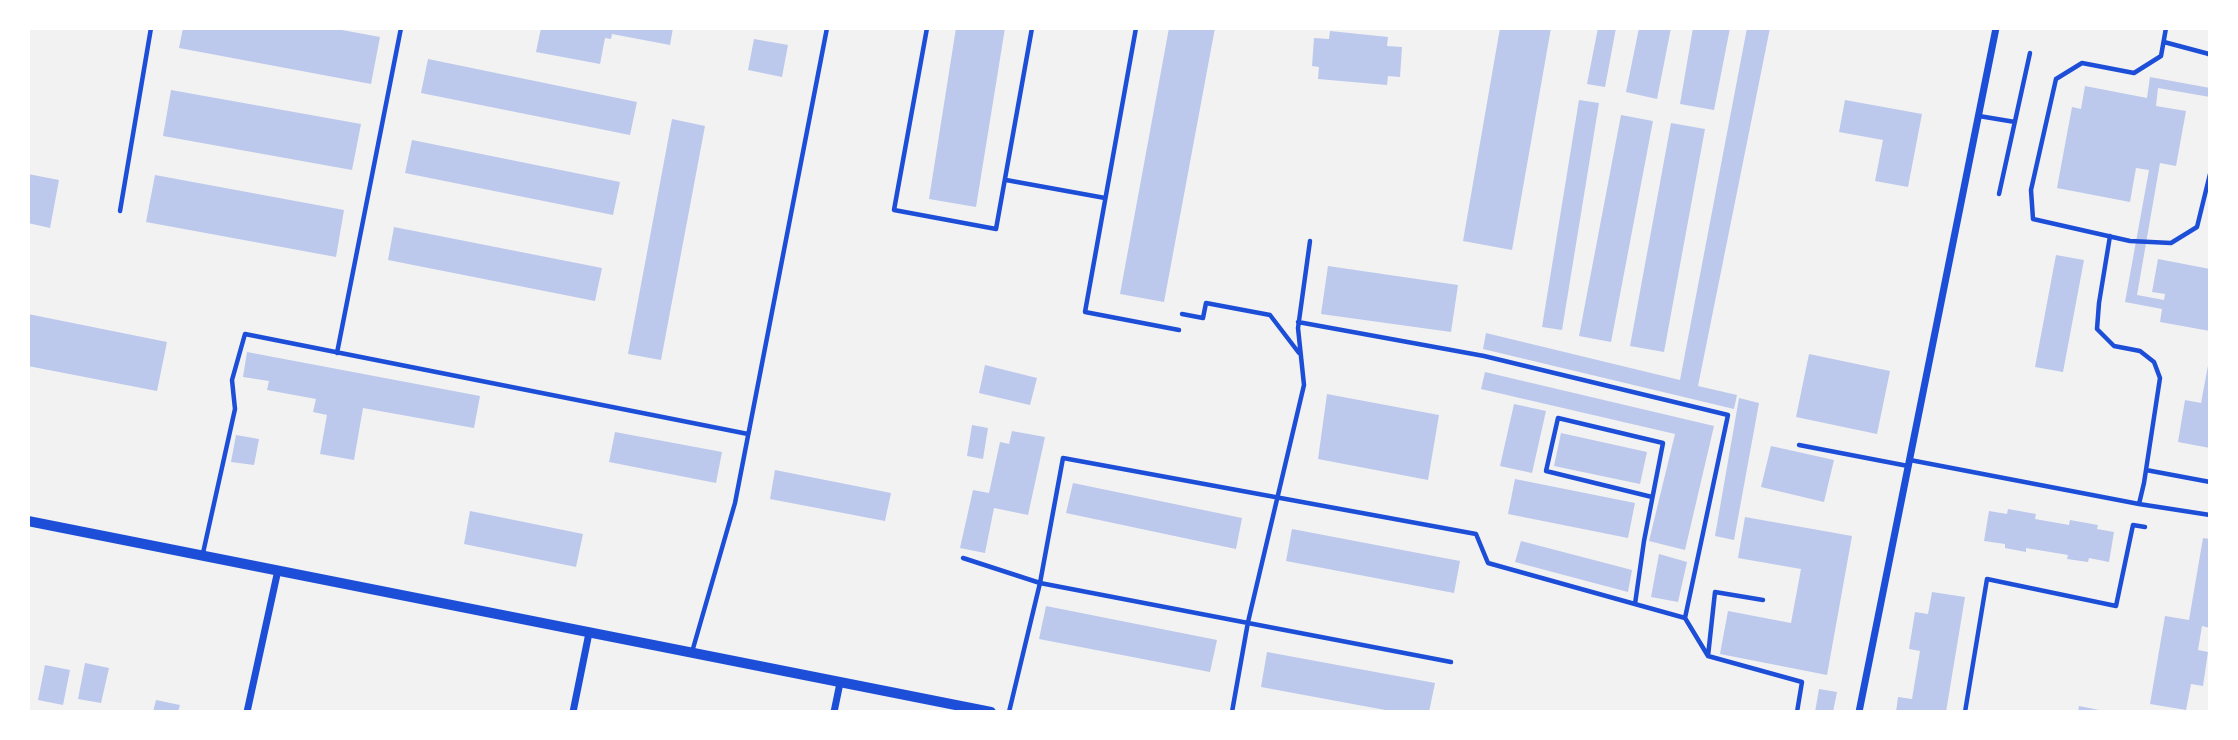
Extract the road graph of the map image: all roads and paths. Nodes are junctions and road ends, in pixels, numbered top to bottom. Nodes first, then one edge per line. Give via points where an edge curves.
1 (151, 28) edge
2 (401, 28) edge
3 (827, 28) edge
4 (927, 28) edge
5 (1032, 28) edge
6 (1136, 28) edge
7 (1996, 28) edge
8 (2166, 28) edge
9 (2164, 42) junction
10 (2030, 53) dead end
11 (2210, 56) edge
12 (1979, 116) junction
13 (2014, 122) junction
14 (2210, 174) edge
15 (1006, 180) junction
16 (1999, 194) dead end
17 (1105, 198) junction
18 (120, 211) dead end
19 (2110, 236) junction
20 (1310, 241) dead end
21 (1182, 314) dead end
22 (1298, 322) junction
23 (1179, 330) dead end
24 (337, 353) junction
25 (1301, 354) junction
26 (748, 434) junction
27 (1798, 445) dead end
28 (1908, 463) junction
29 (2146, 470) junction
30 (2210, 482) edge
31 (1653, 497) junction
32 (1278, 498) junction
33 (2139, 504) junction
34 (2210, 515) edge
35 (28, 522) edge
36 (2145, 527) dead end
37 (203, 556) junction
38 (963, 558) dead end
39 (278, 570) junction
40 (1040, 583) junction
41 (1763, 600) dead end
42 (1635, 604) junction
43 (1685, 618) junction
44 (1248, 622) junction
45 (589, 633) junction
46 (692, 653) junction
47 (1709, 656) junction
48 (1451, 662) dead end
49 (840, 683) junction
50 (247, 712) edge
51 (573, 712) edge
52 (834, 712) edge
53 (991, 712) edge
54 (1009, 712) edge
55 (1232, 712) edge
56 (1797, 712) edge
57 (1859, 712) edge
58 (1965, 712) edge

1 - 18 lane
2 - 24 lane
3 - 26 lane
4 - 15 lane via 894,210 996,229
5 - 15 lane
6 - 17 lane
7 - 12 street
8 - 9 lane
9 - 11 lane
9 - 19 lane via 2161,56 2134,74 2082,63 2056,79 2031,190 2033,219
10 - 13 lane
12 - 13 lane
12 - 28 street
13 - 16 lane
14 - 19 lane via 2197,227 2171,243
15 - 17 lane
17 - 23 lane via 1084,312
19 - 29 lane via 2097,329 2114,346 2140,351 2154,362 2160,378
20 - 22 lane
21 - 25 lane via 1203,318 1206,303 1270,315
22 - 25 lane
22 - 43 lane via 1484,356 1728,415
24 - 26 lane
24 - 37 lane via 244,334 232,380 235,409
25 - 32 lane via 1304,386
26 - 46 lane via 735,503
27 - 28 lane
28 - 33 lane
28 - 57 street
29 - 30 lane
29 - 33 lane
31 - 31 lane via 1664,443 1558,418 1546,471
31 - 42 lane
32 - 40 lane via 1063,458
32 - 42 lane via 1476,534 1488,563
32 - 44 lane
33 - 34 lane
35 - 37 street
36 - 58 lane via 2133,525 2116,606 1986,579
37 - 39 street
38 - 40 lane
39 - 45 street
39 - 50 street
40 - 44 lane
40 - 54 lane
41 - 47 lane via 1715,592
42 - 43 lane
43 - 47 lane
44 - 48 lane
44 - 55 lane
45 - 46 street
45 - 51 street
46 - 49 street
47 - 56 lane via 1802,682
49 - 52 street
49 - 53 street

